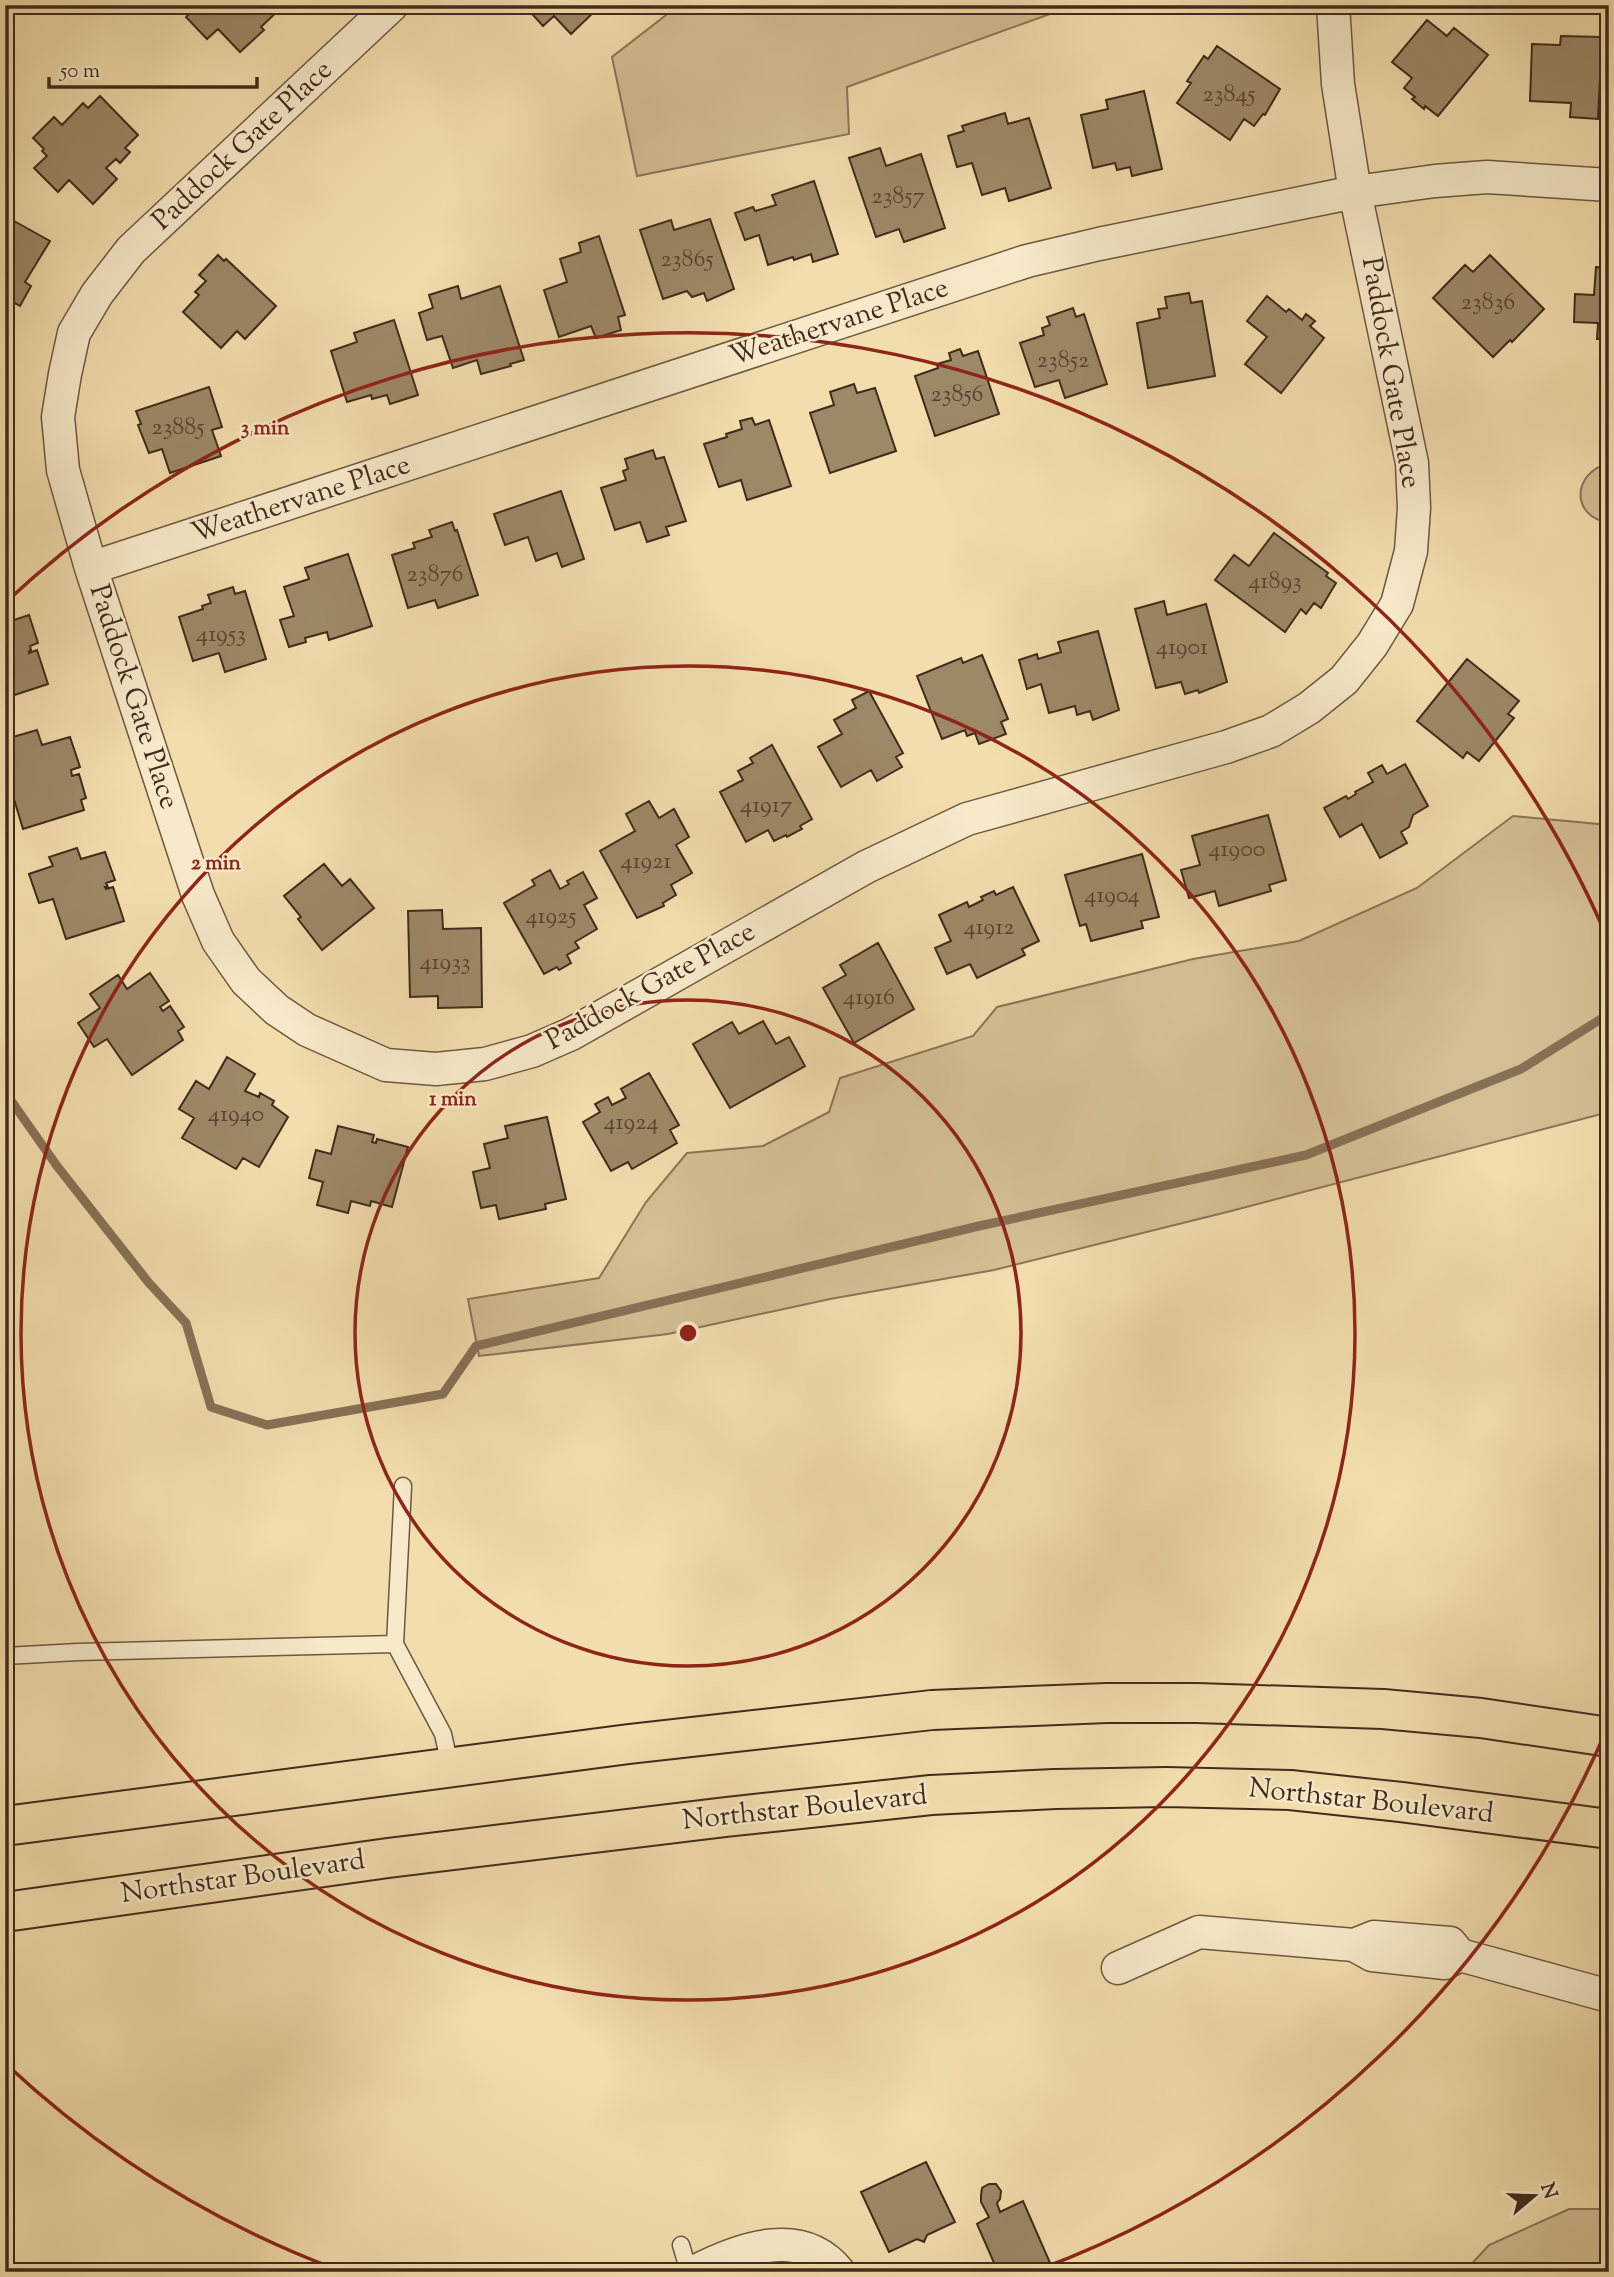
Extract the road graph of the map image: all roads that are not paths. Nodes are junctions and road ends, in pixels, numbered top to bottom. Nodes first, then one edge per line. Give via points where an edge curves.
1 (392, 5) edge
2 (1333, 5) edge
3 (1609, 185) edge
4 (1355, 192) junction
5 (91, 568) junction
6 (403, 1486) dead end
7 (395, 1644) junction
8 (5, 1656) edge
9 (1609, 1737) edge
10 (450, 1766) junction
11 (5, 1826) edge
12 (1609, 1829) edge
13 (5, 1912) edge
14 (1118, 1968) dead end
15 (1609, 1996) edge
16 (688, 2263) edge
17 (839, 2272) edge

1 - 5 street, Paddock Gate Place via 131,250 97,294 75,333 58,417 63,470
2 - 4 street, Paddock Gate Place via 1338,83
3 - 4 street, Weathervane Place via 1487,177
4 - 5 street, Weathervane Place via 1027,261
4 - 5 street, Paddock Gate Place via 1412,463 1414,508 1411,551 1397,604 1344,680 1271,731 967,819 921,839 571,1034 532,1051 485,1064 436,1069 386,1065 307,1030 246,981 218,941 198,895
6 - 7 lane
7 - 8 lane
7 - 10 lane via 443,1734
9 - 10 main road via 1383,1709 1107,1703 932,1710
10 - 11 main road
12 - 13 main road, Northstar Boulevard via 1290,1790 1152,1787 931,1795 401,1856
14 - 15 street via 1199,1932 1354,1945 1374,1937 1450,1943 1460,1955
16 - 17 street via 783,2244 817,2252

